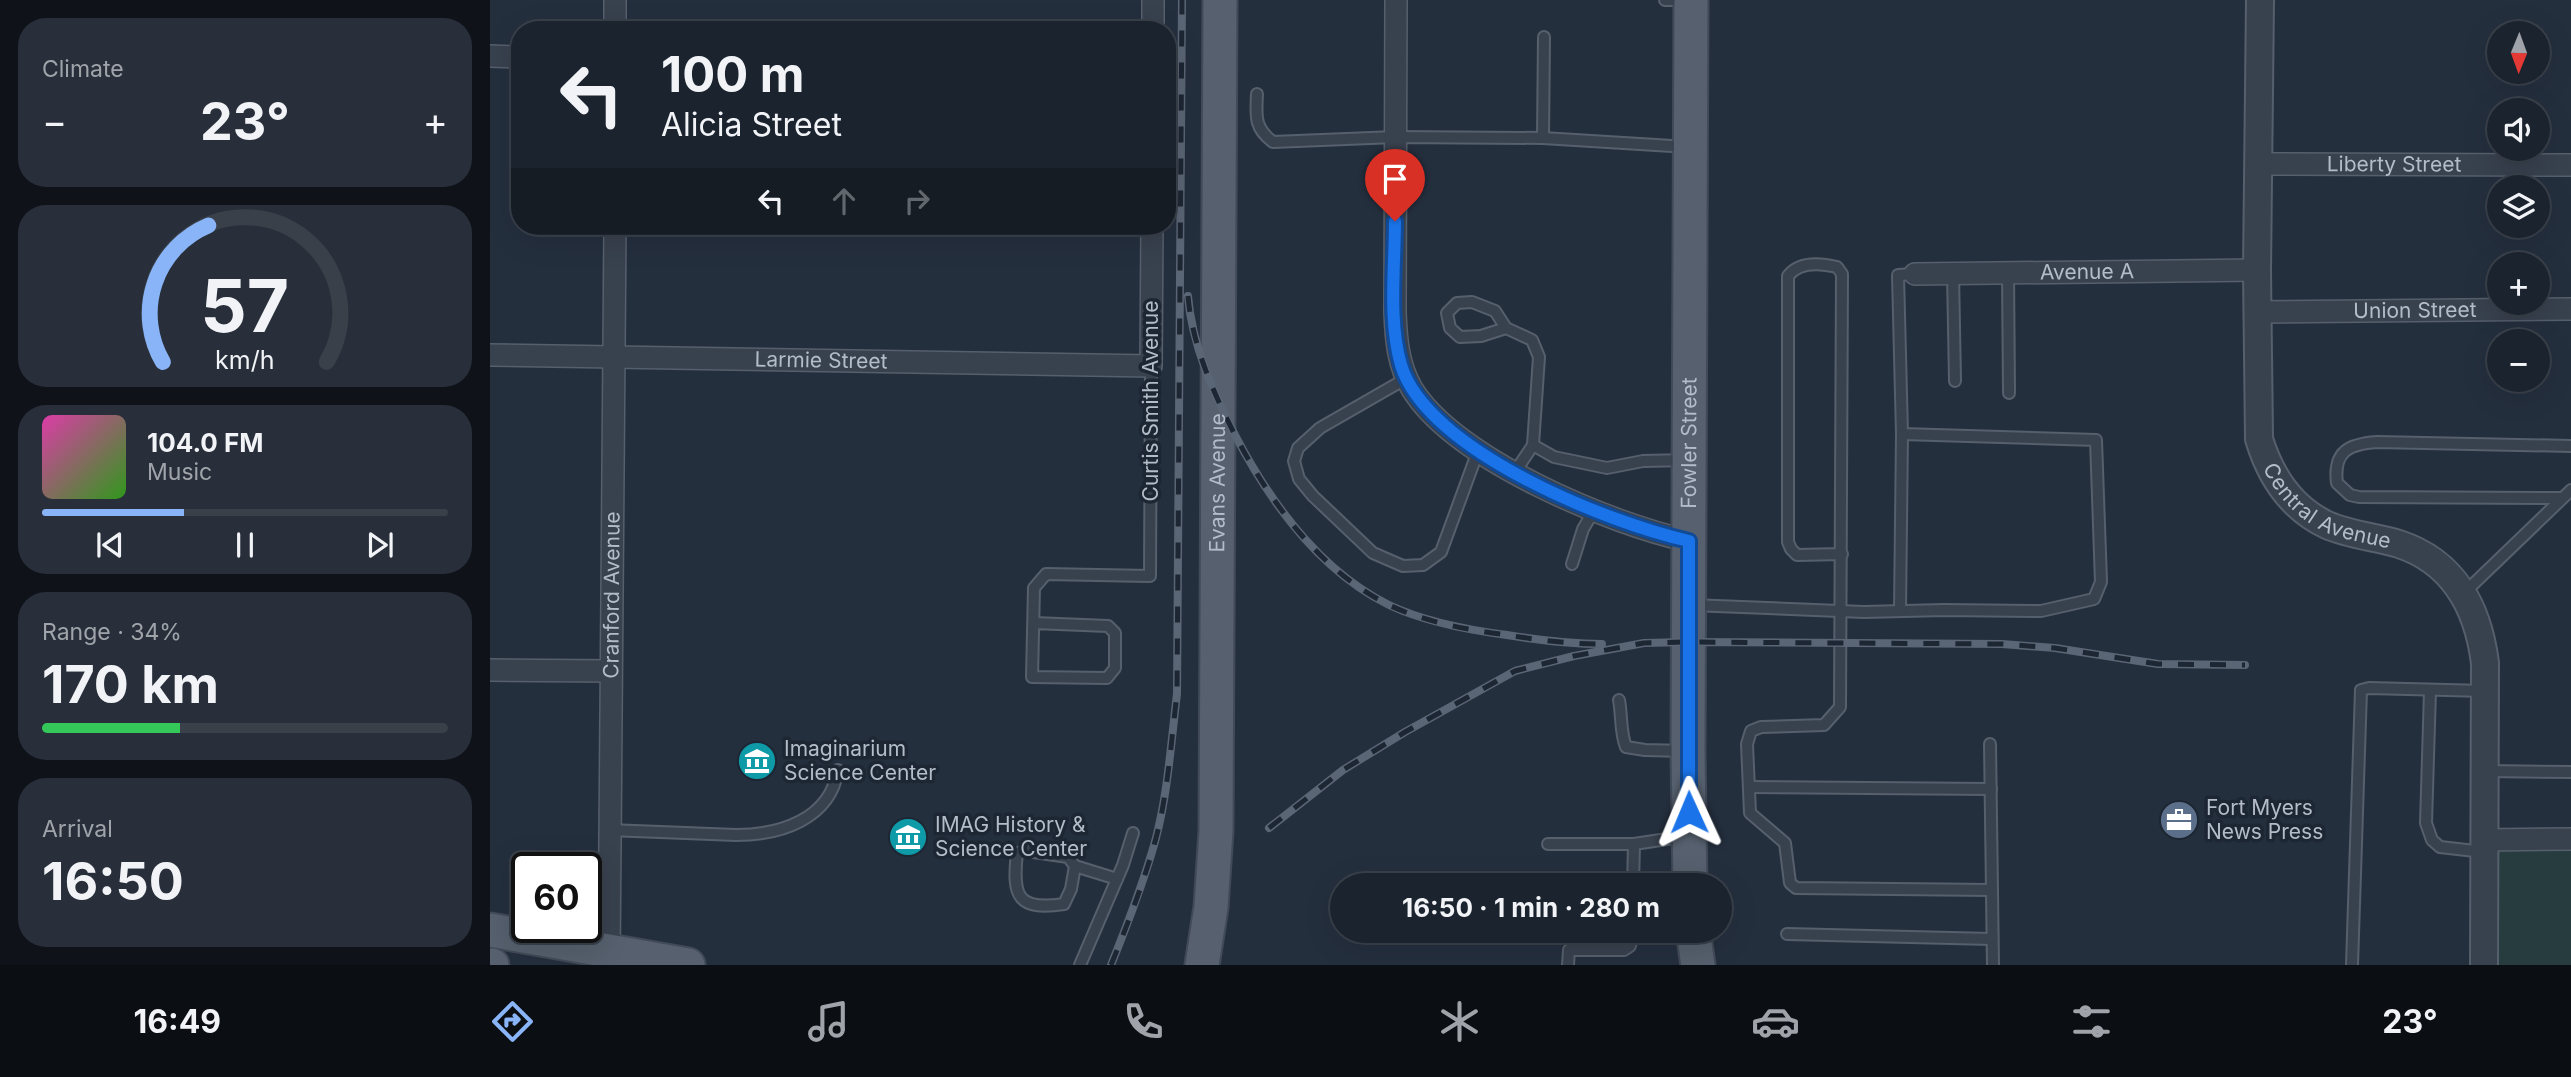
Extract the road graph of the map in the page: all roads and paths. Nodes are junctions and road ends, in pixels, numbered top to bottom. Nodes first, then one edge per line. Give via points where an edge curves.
1 (615, 0) edge
2 (1153, 0) edge
3 (1220, 0) edge
4 (1396, 0) edge
5 (1665, 0) edge
6 (1692, 0) edge
7 (2260, 0) edge
8 (615, 21) edge
9 (1153, 21) edge
10 (1544, 37) dead end
11 (490, 57) edge
12 (511, 57) edge
13 (1257, 94) dead end
14 (1395, 137) junction
15 (1543, 138) junction
16 (1691, 147) junction
17 (2259, 164) junction
18 (2571, 165) edge
19 (615, 235) edge
20 (1152, 235) edge
21 (2257, 270) junction
22 (2008, 273) junction
23 (1914, 274) joint
24 (1954, 274) junction
25 (2571, 309) edge
26 (2257, 312) junction
27 (1506, 328) junction
28 (490, 355) edge
29 (615, 358) junction
30 (1151, 366) junction
31 (1407, 378) junction
32 (1955, 381) dead end
33 (2010, 393) dead end
34 (1902, 434) junction
35 (1533, 445) junction
36 (2571, 446) edge
37 (1478, 451) junction
38 (1689, 460) junction
39 (1515, 472) junction
40 (2567, 494) edge
41 (1595, 509) junction
42 (1689, 541) junction
43 (1842, 554) junction
44 (1572, 564) dead end
45 (2464, 593) junction
46 (1689, 604) junction
47 (1900, 611) junction
48 (1842, 612) junction
49 (1034, 623) junction
50 (490, 670) edge
51 (611, 671) junction
52 (2430, 691) junction
53 (2485, 691) junction
54 (1619, 700) dead end
55 (1990, 744) dead end
56 (1688, 751) junction
57 (838, 771) dead end
58 (2484, 771) junction
59 (2571, 772) edge
60 (1749, 787) junction
61 (1990, 789) junction
62 (609, 830) junction
63 (1133, 833) dead end
64 (1689, 835) junction
65 (2571, 839) edge
66 (1548, 844) dead end
67 (1634, 844) junction
68 (2484, 846) junction
69 (1076, 866) junction
70 (1633, 873) edge
71 (1690, 873) edge
72 (1117, 878) junction
73 (1992, 890) junction
74 (490, 930) edge
75 (1787, 934) dead end
76 (1992, 939) junction
77 (1631, 943) edge
78 (1695, 943) edge
79 (608, 958) edge
80 (688, 965) edge
81 (1080, 965) edge
82 (1202, 965) edge
83 (1569, 965) edge
84 (1698, 965) edge
85 (1993, 965) edge
86 (2352, 965) edge
87 (2484, 965) edge

1 - 8 street
2 - 9 street
3 - 82 main road, Evans Avenue via 1216,831 1212,907
4 - 14 street
5 - 6 lane
6 - 16 main road, Fowler Street
7 - 17 street, Central Avenue
10 - 15 lane
11 - 12 street
13 - 14 lane via 1256,120 1263,135 1273,142
14 - 15 lane
14 - 31 street via 1396,342
15 - 16 lane
16 - 38 main road, Fowler Street
17 - 18 street, Liberty Street
17 - 21 street, Central Avenue
19 - 29 street, Cranford Avenue
20 - 30 street, Curtis Smith Avenue
21 - 22 street, Avenue A
21 - 26 street, Central Avenue
22 - 24 street, Avenue A
22 - 33 lane
23 - 24 street, Avenue A
23 - 34 lane via 1898,275
24 - 32 lane
25 - 26 street, Union Street
26 - 45 street, Central Avenue via 2259,439 2278,483 2309,515 2327,525 2421,553
27 - 27 lane via 1495,311 1472,302 1457,303 1447,313 1450,328 1460,337
27 - 35 lane via 1532,340 1539,357
28 - 29 street, Larmie Street
29 - 30 street, Larmie Street
29 - 51 street, Cranford Avenue
30 - 49 lane, Curtis Smith Avenue via 1150,576 1046,574 1034,588
31 - 37 street via 1438,420
31 - 37 lane via 1320,428 1298,448 1294,461 1299,479 1313,496 1373,553 1403,566 1423,565 1441,552
34 - 47 lane
34 - 47 lane via 2096,440 2101,582 2094,599 2041,611
35 - 38 lane via 1554,457 1606,468
35 - 39 lane
36 - 40 lane via 2369,442 2350,447 2337,463 2337,483 2359,497
37 - 39 street
38 - 42 main road, Fowler Street
39 - 41 street
40 - 45 lane
41 - 42 street via 1660,535
41 - 44 lane via 1583,528
42 - 46 main road, Fowler Street
43 - 43 lane via 1842,274 1830,265 1802,265 1788,276 1788,542 1797,555
43 - 48 lane
45 - 53 street, Central Avenue via 2482,643
46 - 48 lane
46 - 56 main road, Fowler Street
47 - 48 lane
48 - 60 lane via 1840,707 1824,725 1751,731 1747,744
49 - 49 lane via 1032,677 1107,678 1115,668 1115,633 1108,626
50 - 51 street
51 - 62 street, Cranford Avenue
52 - 53 lane
52 - 68 lane via 2426,823 2440,847
52 - 86 lane via 2361,690
53 - 58 street, Central Avenue
54 - 56 lane via 1626,747
55 - 61 lane
56 - 64 main road, Fowler Street
57 - 62 lane via 824,802 798,823 780,830 736,835
58 - 59 lane
58 - 68 street, Central Avenue
60 - 61 lane
60 - 73 lane via 1750,813 1785,843 1790,883 1796,888
61 - 73 lane
62 - 79 street, Cranford Avenue
63 - 72 lane
64 - 67 lane
64 - 71 main road, Fowler Street
65 - 68 street
66 - 67 lane
67 - 70 lane
68 - 87 street, Central Avenue
69 - 69 lane via 1068,857 1017,853 1017,892 1028,903 1064,904
69 - 72 lane
72 - 81 lane
73 - 76 lane
74 - 79 main road
75 - 76 lane
76 - 85 lane
77 - 83 lane via 1612,952 1569,950
78 - 84 main road
79 - 80 main road

